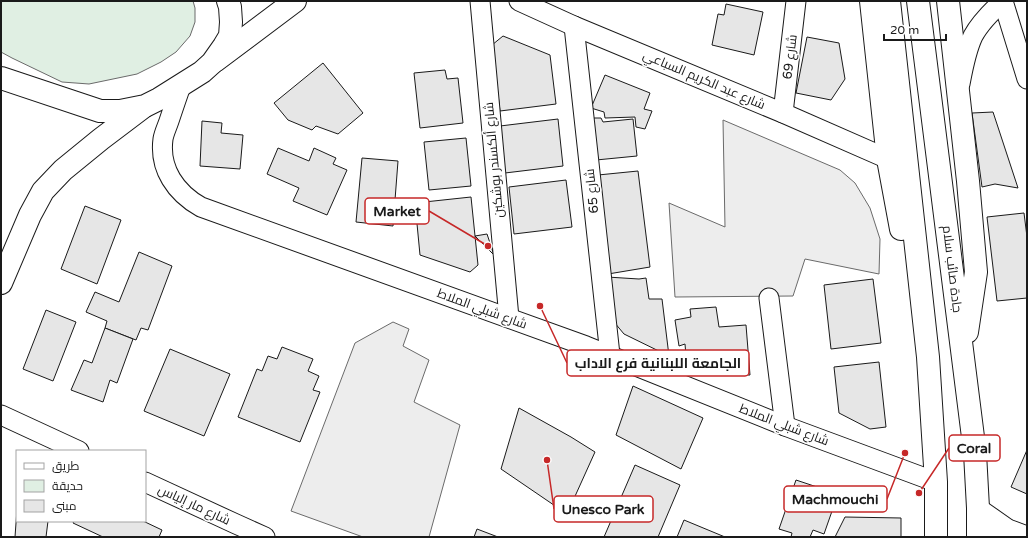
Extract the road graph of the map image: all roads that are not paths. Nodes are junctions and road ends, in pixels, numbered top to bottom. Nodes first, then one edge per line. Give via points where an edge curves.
1 (228, 1) edge
2 (295, 1) edge
3 (480, 1) edge
4 (519, 1) edge
5 (796, 1) edge
6 (871, 1) edge
7 (888, 1) edge
8 (918, 1) edge
9 (948, 1) edge
10 (1003, 1) edge
11 (574, 26) junction
12 (207, 68) junction
13 (1, 78) edge
14 (1027, 79) edge
15 (181, 86) junction
16 (959, 91) junction
17 (145, 106) junction
18 (783, 113) junction
19 (888, 159) junction
20 (1, 283) edge
21 (769, 298) dead end
22 (509, 318) junction
23 (610, 355) junction
24 (928, 357) junction
25 (963, 357) junction
26 (1, 414) edge
27 (785, 426) junction
28 (77, 450) edge
29 (146, 482) edge
30 (936, 482) junction
31 (978, 508) junction
32 (1008, 529) junction
33 (1027, 536) edge
34 (265, 537) edge
35 (936, 537) edge
36 (978, 537) edge
37 (990, 537) edge

1 - 12 main road via 230,36
2 - 12 main road
3 - 22 street, شارع ألكسندر بوشكين
4 - 11 street, شارع عبد الكريم السباعي
5 - 18 street, شارع 69
6 - 19 main road
7 - 24 main road
8 - 25 main road, جادة صائب سلام
9 - 16 main road
10 - 14 street
10 - 16 street via 973,36
11 - 18 street, شارع عبد الكريم السباعي
11 - 23 street, شارع 65
12 - 15 main road
13 - 17 main road via 100,111 120,111
15 - 17 main road
15 - 22 street, شارع شبلي الملاط via 164,137 163,149 169,176 186,198 201,207
16 - 25 main road via 976,272
17 - 20 main road via 63,170 43,191
18 - 19 street, شارع عبد الكريم السباعي
19 - 24 main road
21 - 27 street
22 - 23 street, شارع شبلي الملاط
23 - 27 street, شارع شبلي الملاط
24 - 30 main road
25 - 31 main road, جادة صائب سلام via 975,454
26 - 28 street
27 - 30 street, شارع شبلي الملاط
29 - 34 street, شارع مار إلياس
30 - 35 main road
31 - 32 street
31 - 36 main road, جادة صائب سلام
32 - 33 street
32 - 37 street

